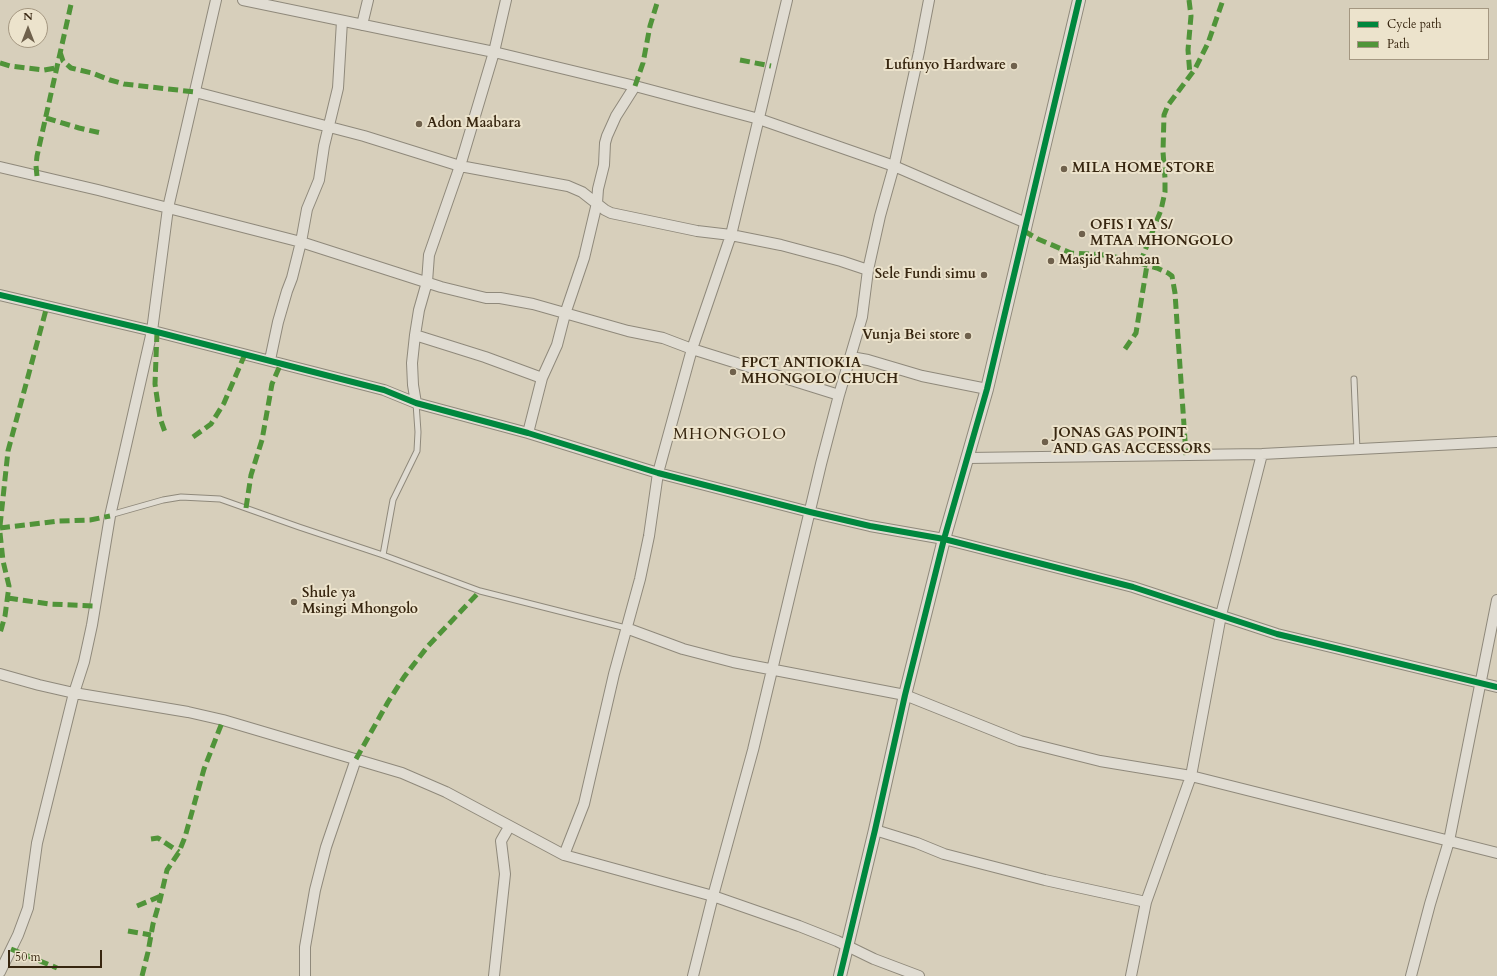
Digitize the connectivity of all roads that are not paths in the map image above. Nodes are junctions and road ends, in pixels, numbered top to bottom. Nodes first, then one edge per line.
1 (216, 0) edge
2 (243, 0) edge
3 (368, 0) edge
4 (506, 0) edge
5 (786, 0) edge
6 (929, 0) edge
7 (1079, 0) edge
8 (342, 21) junction
9 (362, 25) junction
10 (494, 52) junction
11 (636, 86) junction
12 (195, 92) junction
13 (759, 119) junction
14 (328, 128) junction
15 (460, 166) junction
16 (894, 166) junction
17 (0, 167) edge
18 (597, 203) junction
19 (168, 208) junction
20 (1026, 223) junction
21 (731, 235) junction
22 (301, 242) junction
23 (868, 270) junction
24 (426, 282) junction
25 (0, 295) edge
26 (565, 314) junction
27 (152, 331) junction
28 (415, 335) junction
29 (692, 349) junction
30 (851, 357) junction
31 (270, 360) junction
32 (542, 378) junction
33 (1354, 379) dead end
34 (987, 389) junction
35 (839, 395) junction
36 (416, 403) junction
37 (528, 433) junction
38 (1497, 442) edge
39 (1357, 450) junction
40 (1262, 454) junction
41 (968, 458) junction
42 (658, 473) junction
43 (810, 512) junction
44 (110, 516) junction
45 (944, 539) junction
46 (383, 555) junction
47 (1497, 600) edge
48 (1221, 615) junction
49 (626, 628) junction
50 (772, 669) junction
51 (0, 674) edge
52 (1482, 684) junction
53 (1497, 687) edge
54 (74, 693) junction
55 (905, 695) junction
56 (356, 759) junction
57 (1191, 776) junction
58 (509, 827) junction
59 (875, 830) junction
60 (1450, 841) junction
61 (1497, 853) edge
62 (564, 855) junction
63 (713, 896) junction
64 (1146, 902) junction
65 (848, 946) junction
66 (0, 972) edge
67 (305, 976) edge
68 (494, 976) edge
69 (694, 976) edge
70 (840, 976) edge
71 (920, 976) edge
72 (1131, 976) edge
73 (1411, 976) edge

1 - 12 street
2 - 8 street
3 - 9 street
4 - 10 street
5 - 13 street
6 - 16 street
7 - 20 street
8 - 9 street
8 - 14 street
9 - 10 street
10 - 11 street
10 - 15 street
11 - 13 street
11 - 18 street
12 - 14 street
12 - 19 street
13 - 16 street
13 - 21 street
14 - 15 street
14 - 22 street
15 - 18 street
15 - 24 street
16 - 20 street
16 - 23 street
17 - 19 street
18 - 21 street
18 - 26 street
19 - 22 street
19 - 27 street
20 - 34 street
21 - 23 street
21 - 29 street
22 - 24 street
22 - 31 street
23 - 30 street
24 - 26 street
24 - 28 street
25 - 27 street
26 - 29 street
26 - 32 street
27 - 31 street
27 - 44 street
28 - 32 street
28 - 36 street
29 - 35 street
29 - 42 street
30 - 34 street
30 - 35 street
31 - 36 street
32 - 37 street
33 - 39 lane
34 - 41 street
35 - 43 street
36 - 37 street
36 - 46 lane
37 - 42 street
38 - 39 street
39 - 40 street
40 - 41 street
40 - 48 street
41 - 45 street
42 - 43 street
42 - 49 street
43 - 45 street
43 - 50 street
44 - 46 lane
44 - 54 street
45 - 48 street
45 - 55 street
46 - 49 lane
47 - 52 street
48 - 52 street
48 - 57 street
49 - 50 street
49 - 62 street
50 - 55 street
50 - 63 street
51 - 54 street
52 - 53 street
52 - 60 street
54 - 56 street
54 - 66 street
55 - 57 street
55 - 59 street
56 - 58 street
56 - 67 street
57 - 60 street
57 - 64 street
58 - 62 street
58 - 68 street
59 - 64 street
59 - 65 street
60 - 61 street
60 - 73 street
62 - 63 street
63 - 65 street
63 - 69 street
64 - 72 street
65 - 70 street
65 - 71 street

